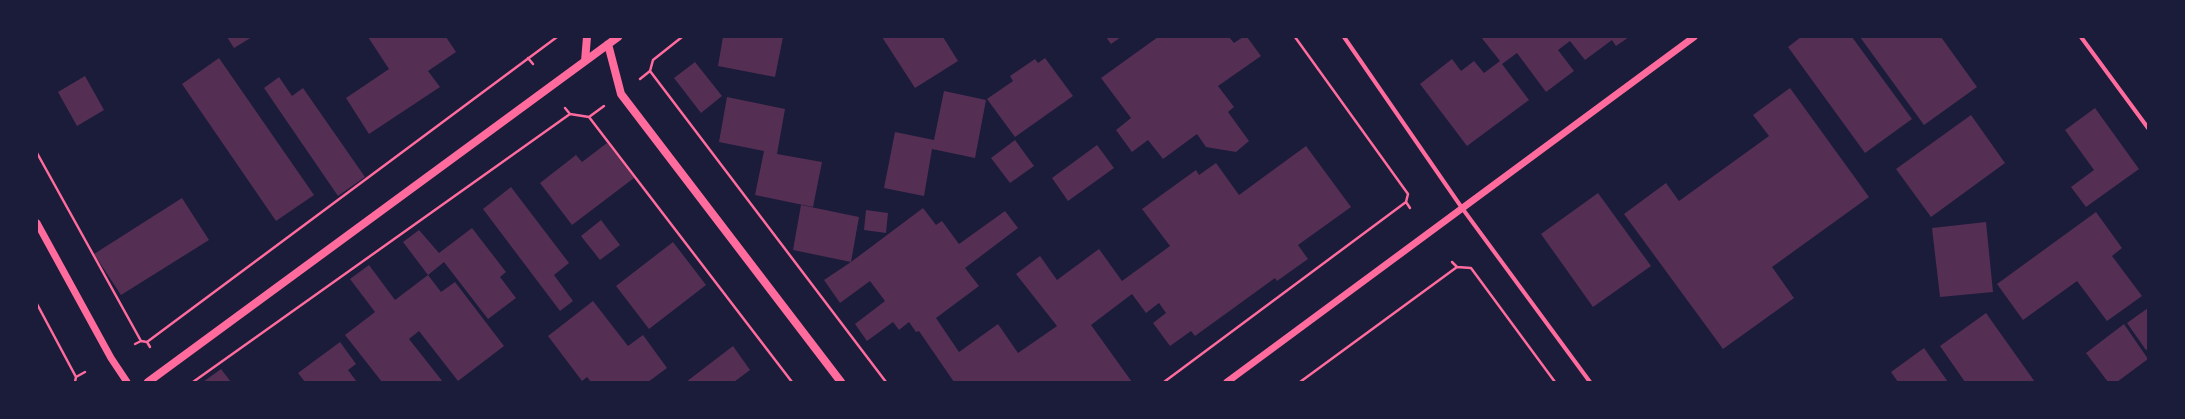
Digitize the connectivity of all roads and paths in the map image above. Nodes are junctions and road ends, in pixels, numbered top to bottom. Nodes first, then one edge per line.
1 (556, 37) edge
2 (587, 37) edge
3 (618, 37) edge
4 (682, 37) edge
5 (1295, 37) edge
6 (1344, 37) edge
7 (1694, 37) edge
8 (2081, 37) edge
9 (608, 44) junction
10 (528, 58) junction
11 (585, 61) junction
12 (533, 64) dead end
13 (565, 108) dead end
14 (570, 114) junction
15 (2148, 128) edge
16 (37, 153) edge
17 (1406, 202) junction
18 (1410, 208) dead end
19 (1462, 208) junction
20 (37, 223) edge
21 (1452, 262) dead end
22 (1457, 267) junction
23 (37, 304) edge
24 (141, 341) junction
25 (147, 342) junction
26 (135, 344) dead end
27 (150, 347) dead end
28 (85, 372) dead end
29 (76, 377) junction
30 (75, 382) edge
31 (128, 382) edge
32 (148, 382) edge
33 (193, 382) edge
34 (792, 382) edge
35 (840, 382) edge
36 (886, 382) edge
37 (1164, 382) edge
38 (1227, 382) edge
39 (1300, 382) edge
40 (1555, 382) edge
41 (1590, 382) edge

1 - 10 path
2 - 11 main road
3 - 9 main road
4 - 36 path
5 - 17 path
6 - 19 street
7 - 19 street
8 - 15 street
9 - 11 main road
9 - 35 main road
10 - 12 path
10 - 25 path
11 - 32 main road
13 - 14 path
14 - 33 path
14 - 34 path
16 - 24 path
17 - 18 path
17 - 37 path
19 - 38 street
19 - 41 street
20 - 31 street
21 - 22 path
22 - 39 path
22 - 40 path
23 - 29 path
24 - 25 path
24 - 26 path
25 - 27 path
28 - 29 path
29 - 30 path

